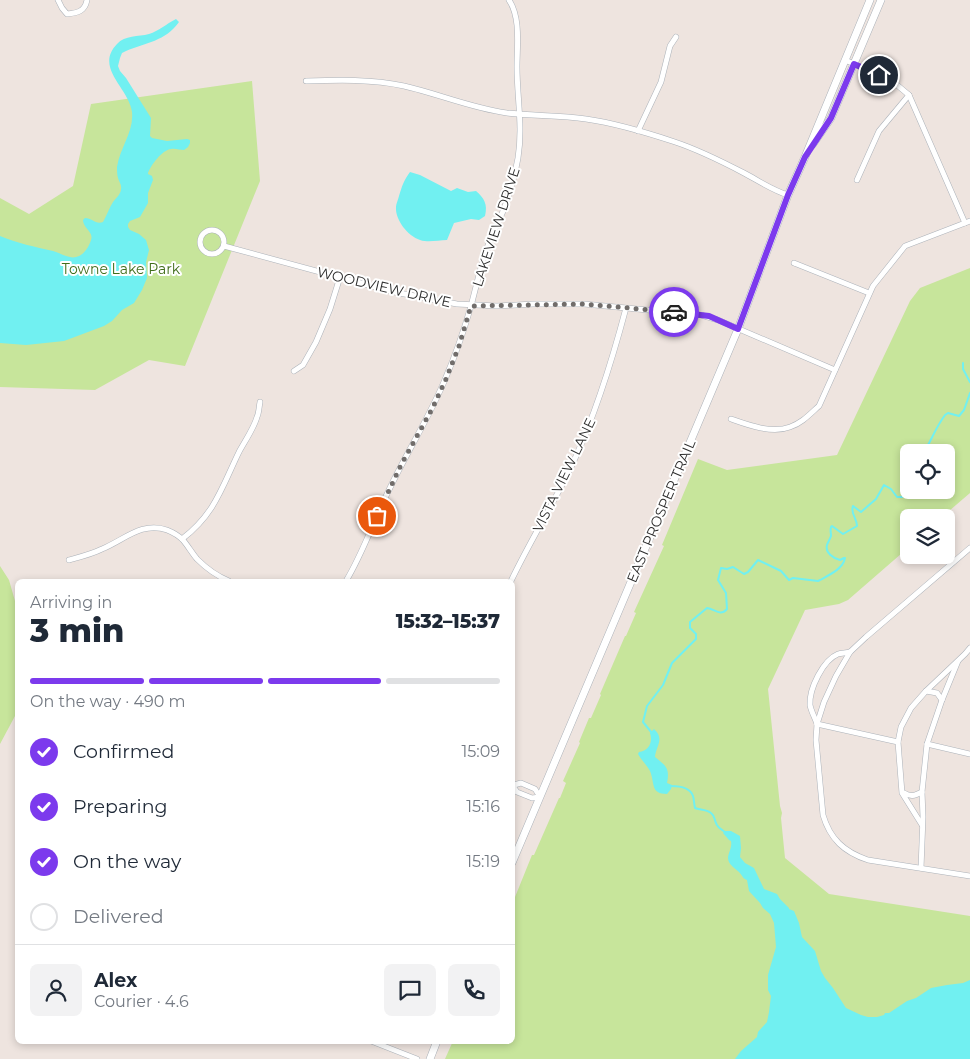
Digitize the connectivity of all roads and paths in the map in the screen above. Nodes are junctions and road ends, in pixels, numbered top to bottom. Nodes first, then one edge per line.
1 (58, 0) edge
2 (87, 0) edge
3 (509, 0) edge
4 (870, 0) edge
5 (881, 0) edge
6 (676, 37) dead end
7 (844, 60) junction
8 (854, 64) junction
9 (306, 81) dead end
10 (909, 95) junction
11 (520, 114) junction
12 (638, 131) junction
13 (805, 157) junction
14 (857, 180) dead end
15 (788, 195) junction
16 (968, 222) edge
17 (224, 246) junction
18 (794, 263) dead end
19 (340, 277) junction
20 (869, 294) junction
21 (471, 306) junction
22 (626, 308) junction
23 (738, 329) junction
24 (835, 370) junction
25 (294, 371) dead end
26 (260, 402) dead end
27 (731, 419) dead end
28 (182, 539) junction
29 (970, 549) edge
30 (69, 560) dead end
31 (225, 579) edge
32 (347, 579) edge
33 (513, 579) edge
34 (970, 648) edge
35 (850, 652) junction
36 (958, 661) junction
37 (926, 691) junction
38 (942, 700) junction
39 (817, 724) junction
40 (898, 742) junction
41 (927, 744) junction
42 (970, 754) edge
43 (515, 784) edge
44 (515, 788) edge
45 (922, 792) junction
46 (902, 793) junction
47 (540, 797) junction
48 (922, 826) junction
49 (515, 856) edge
50 (921, 868) junction
51 (970, 876) edge
52 (379, 1044) edge
53 (436, 1044) edge
54 (417, 1059) edge
55 (430, 1059) edge

1 - 2 street
3 - 11 street, LAKEVIEW DRIVE
4 - 7 main road, EAST PROSPER TRAIL
5 - 8 main road, EAST PROSPER TRAIL
6 - 12 street
7 - 8 street
7 - 13 main road, EAST PROSPER TRAIL
8 - 10 street
8 - 13 main road, EAST PROSPER TRAIL
9 - 11 street
10 - 14 street
10 - 16 street
11 - 12 street
11 - 21 street, LAKEVIEW DRIVE
12 - 15 street
13 - 15 main road, EAST PROSPER TRAIL
15 - 23 main road, EAST PROSPER TRAIL
16 - 20 street
17 - 17 street
17 - 19 street, WOODVIEW DRIVE
18 - 20 street
19 - 21 street, WOODVIEW DRIVE
19 - 25 street
20 - 24 street
21 - 22 street, WOODVIEW DRIVE
21 - 32 street, LAKEVIEW DRIVE
22 - 23 street, WOODVIEW DRIVE
22 - 33 street, VISTA VIEW LANE
23 - 24 street, WOODVIEW DRIVE
23 - 47 main road, EAST PROSPER TRAIL
24 - 27 street
26 - 28 street
28 - 30 street
28 - 31 street
29 - 35 street
34 - 36 street
35 - 39 street
35 - 39 street
36 - 37 street
36 - 38 street
37 - 38 street
37 - 40 street
38 - 41 street
39 - 40 street
39 - 50 street
40 - 46 street
41 - 42 street
41 - 45 street
43 - 47 street
44 - 47 street
45 - 46 street
45 - 48 street
46 - 48 street
47 - 49 main road, EAST PROSPER TRAIL
48 - 50 street
50 - 51 street
52 - 54 street
53 - 55 main road

